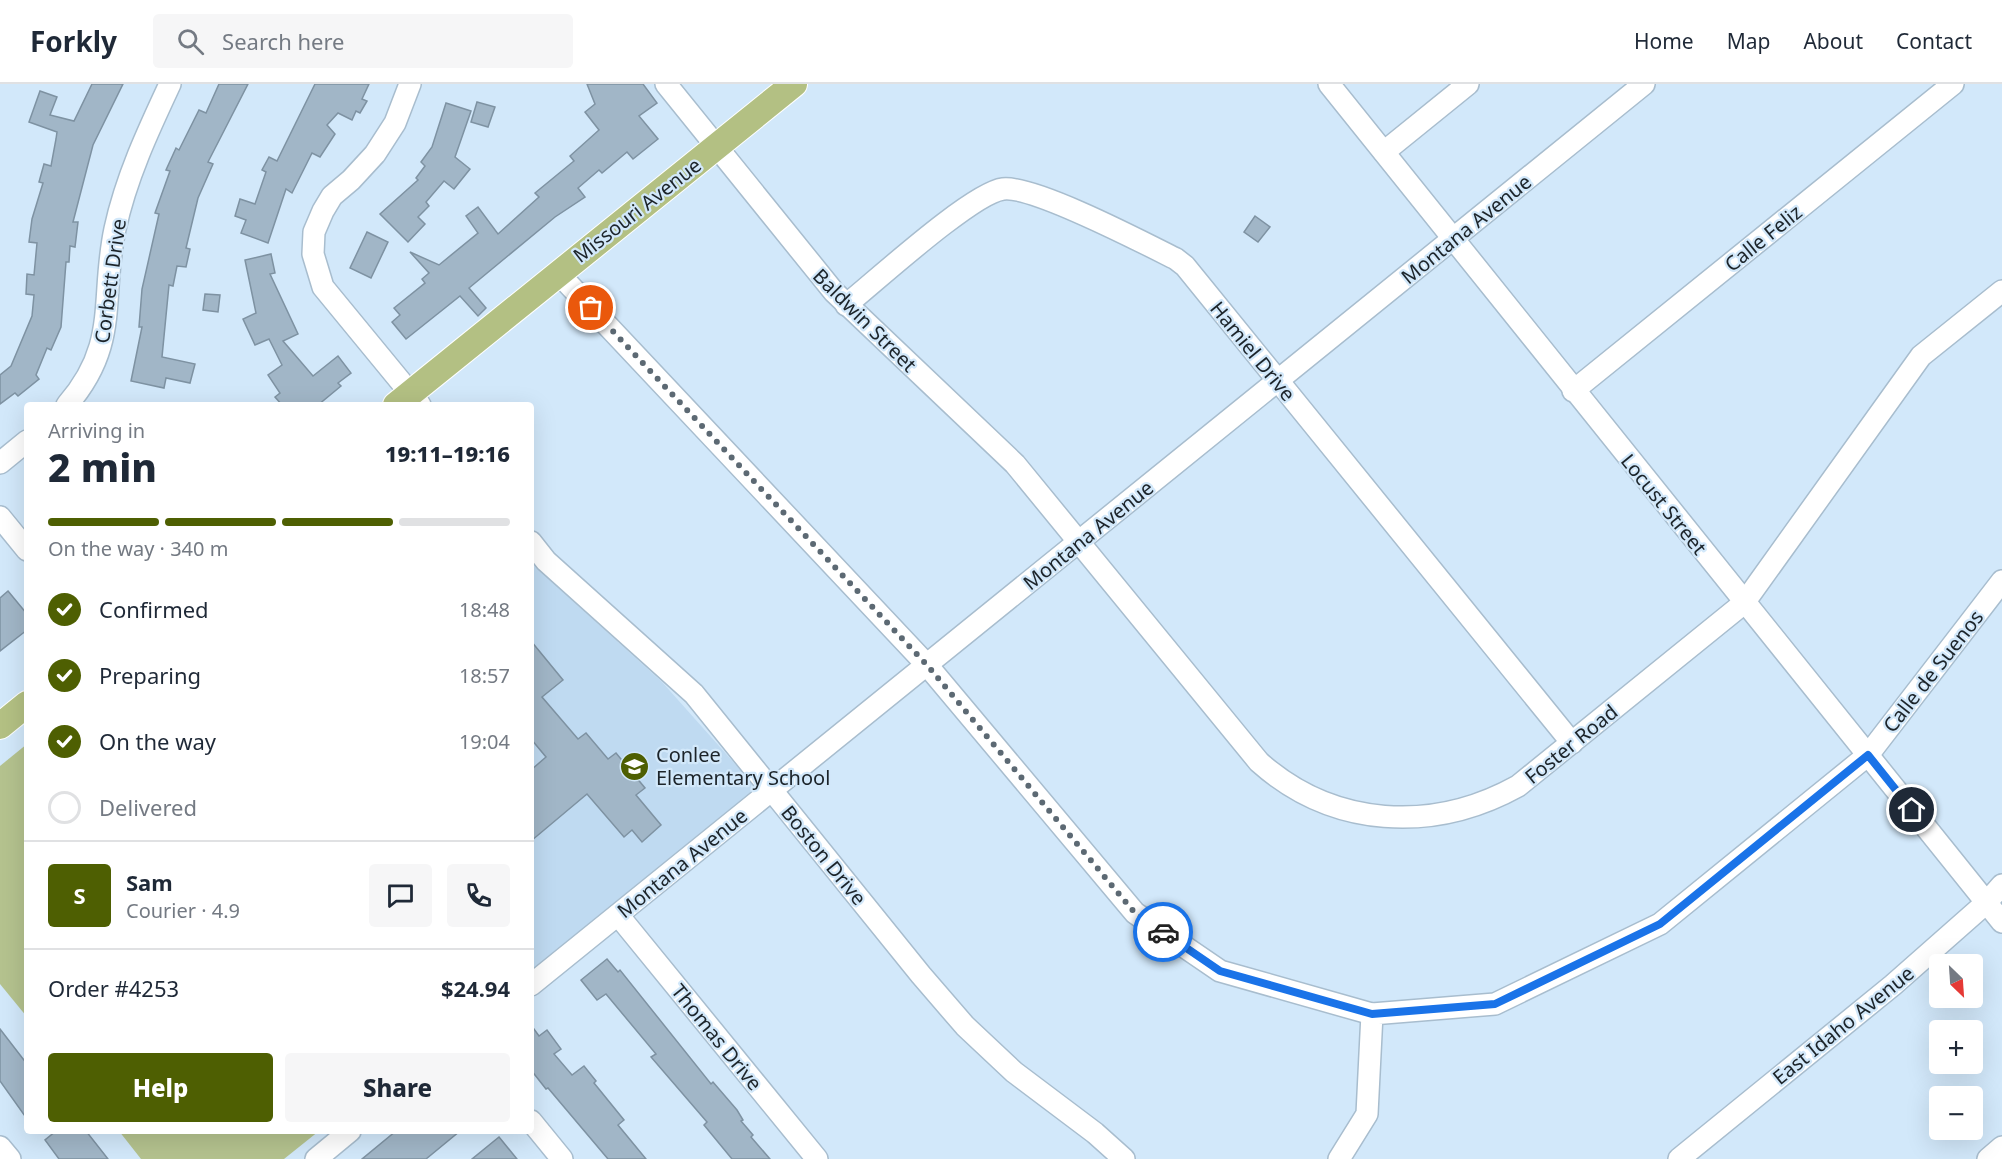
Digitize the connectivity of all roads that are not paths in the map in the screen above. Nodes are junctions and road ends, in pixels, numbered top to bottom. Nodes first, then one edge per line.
1 (170, 84) edge
2 (410, 84) edge
3 (666, 84) edge
4 (794, 84) edge
5 (1329, 84) edge
6 (1468, 84) edge
7 (1644, 84) edge
8 (1953, 84) edge
9 (716, 148) junction
10 (1383, 152) junction
11 (1452, 241) junction
12 (558, 273) junction
13 (2002, 291) edge
14 (846, 305) junction
15 (1278, 381) junction
16 (1573, 392) junction
17 (409, 401) edge
18 (70, 402) edge
19 (24, 443) edge
20 (0, 463) edge
21 (0, 517) edge
22 (1079, 542) junction
23 (24, 546) edge
24 (534, 546) edge
25 (2002, 581) edge
26 (1744, 603) junction
27 (927, 665) junction
28 (24, 706) edge
29 (0, 726) edge
30 (1572, 743) junction
31 (1868, 755) junction
32 (772, 790) junction
33 (2002, 885) edge
34 (1986, 903) junction
35 (618, 915) junction
36 (2002, 922) edge
37 (534, 983) edge
38 (1372, 1014) junction
39 (534, 1125) edge
40 (346, 1134) edge
41 (2002, 1147) edge
42 (316, 1159) edge
43 (562, 1159) edge
44 (817, 1159) edge
45 (1124, 1159) edge
46 (1339, 1159) edge
47 (1679, 1159) edge
48 (1988, 1159) edge

1 - 18 street, Corbett Drive
2 - 17 street
3 - 9 street, Baldwin Street
4 - 9 main road, Missouri Avenue
5 - 10 street, Locust Street
6 - 10 street
7 - 11 street, Montana Avenue
8 - 16 street, Calle Feliz
9 - 12 main road, Missouri Avenue
9 - 14 street, Baldwin Street
10 - 11 street, Locust Street
11 - 15 street, Montana Avenue
11 - 16 street, Locust Street
12 - 17 main road, Missouri Avenue
12 - 27 street
13 - 26 street, Foster Road
14 - 15 street, Hamiel Drive
14 - 22 street, Baldwin Street
15 - 22 street, Montana Avenue
15 - 30 street, Hamiel Drive
16 - 26 street, Locust Street
19 - 20 street
21 - 23 street
22 - 27 street, Montana Avenue
22 - 30 street, Foster Road
24 - 32 street, Boston Drive
25 - 31 street, Calle de Suenos
26 - 30 street, Foster Road
26 - 31 street, Locust Street
27 - 32 street, Montana Avenue
27 - 38 street
28 - 29 main road
31 - 34 street, Locust Street
31 - 38 street, Calle de Suenos
32 - 35 street, Montana Avenue
32 - 45 street, Boston Drive
33 - 34 street, East Idaho Avenue
34 - 36 street, Locust Street
34 - 47 street, East Idaho Avenue
35 - 37 street, Montana Avenue
35 - 44 street, Thomas Drive
38 - 46 street
39 - 43 street
40 - 42 street
41 - 48 street

